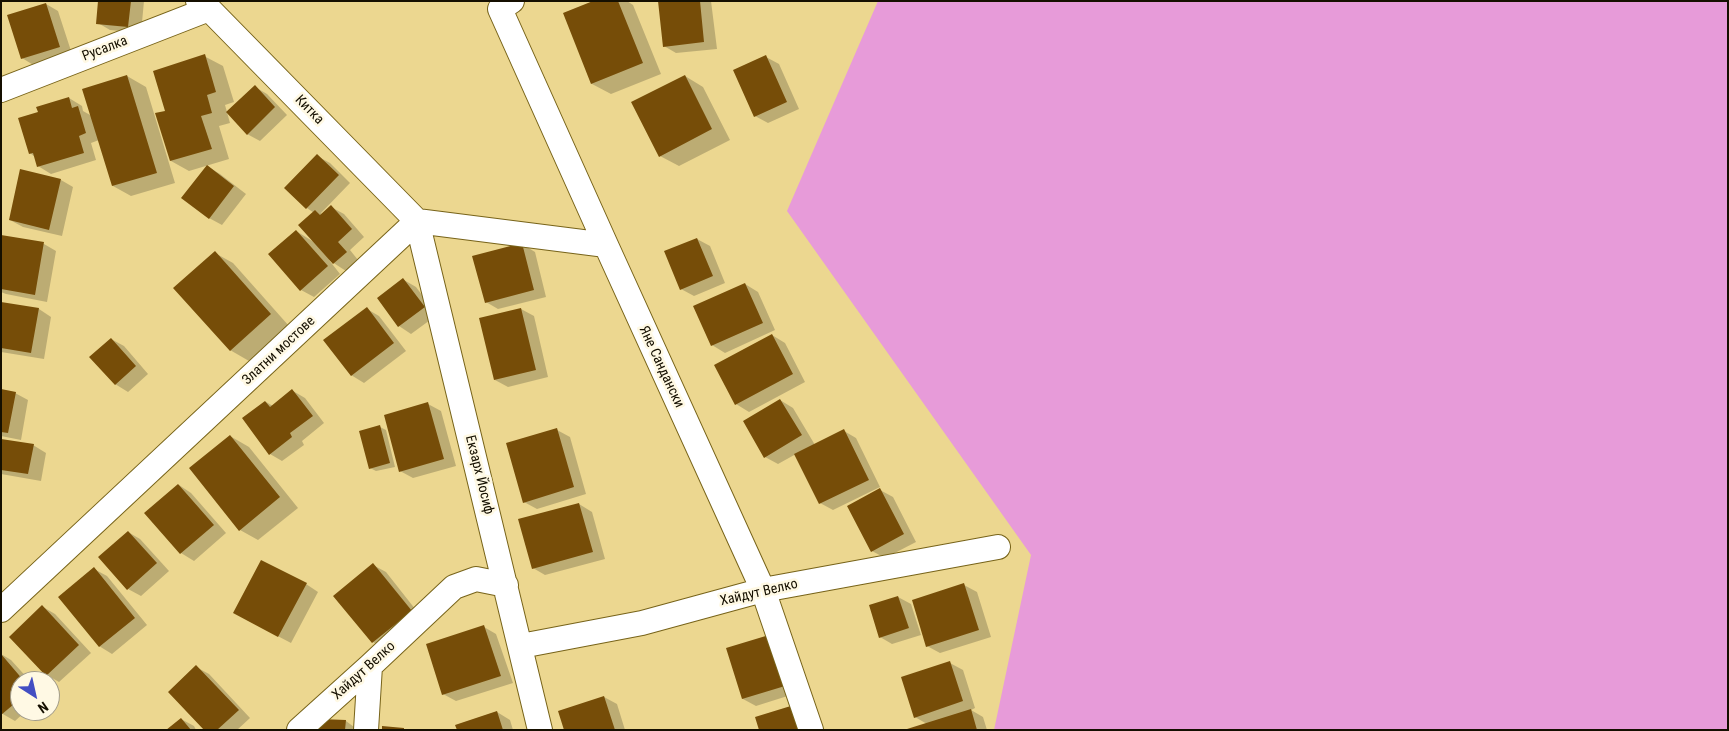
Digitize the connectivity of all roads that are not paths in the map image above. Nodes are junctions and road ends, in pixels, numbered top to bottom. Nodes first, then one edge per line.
1 (203, 5) edge
2 (506, 5) edge
3 (1, 90) edge
4 (417, 221) junction
5 (606, 245) junction
6 (998, 547) dead end
7 (506, 585) junction
8 (763, 590) junction
9 (1, 610) edge
10 (521, 646) junction
11 (370, 666) junction
12 (299, 730) edge
13 (366, 730) edge
14 (540, 730) edge
15 (811, 730) edge

1 - 3 street, Русалка
1 - 4 street, Китка
2 - 5 street, Яне Сандански
4 - 5 street
4 - 7 street, Екзарх Йосиф
4 - 9 street, Златни мостове
5 - 8 street, Яне Сандански
6 - 8 street, Хайдут Велко
7 - 10 street, Екзарх Йосиф
7 - 11 street, Хайдут Велко
8 - 10 street, Хайдут Велко
8 - 15 street, Яне Сандански
10 - 14 street, Екзарх Йосиф
11 - 12 street, Хайдут Велко
11 - 13 street

